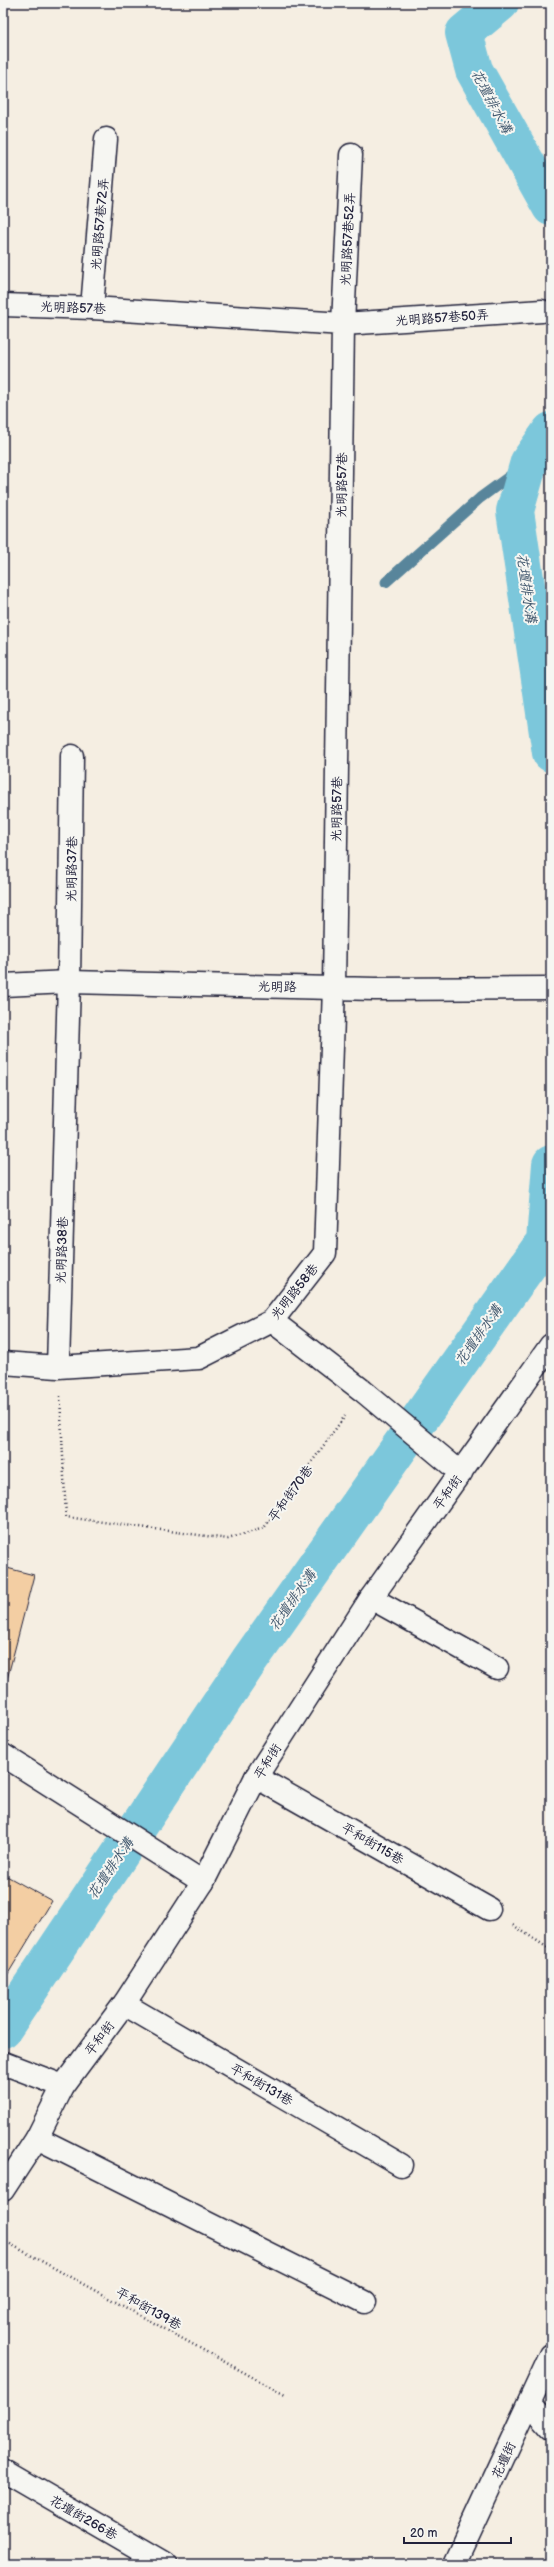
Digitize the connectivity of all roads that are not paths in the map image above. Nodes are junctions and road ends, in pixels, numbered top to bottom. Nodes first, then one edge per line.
1 (106, 140) dead end
2 (351, 155) dead end
3 (3, 305) edge
4 (92, 308) junction
5 (542, 311) dead end
6 (343, 324) junction
7 (72, 756) dead end
8 (69, 982) junction
9 (3, 986) edge
10 (334, 987) junction
11 (551, 988) edge
12 (272, 1321) junction
13 (551, 1345) edge
14 (3, 1363) edge
15 (58, 1367) junction
16 (461, 1473) junction
17 (371, 1598) junction
18 (497, 1668) dead end
19 (3, 1755) edge
20 (256, 1777) junction
21 (202, 1882) junction
22 (489, 1909) road end
23 (124, 2004) junction
24 (3, 2063) edge
25 (63, 2086) junction
26 (37, 2138) junction
27 (401, 2165) dead end
28 (3, 2190) edge
29 (365, 2302) dead end
30 (551, 2355) edge
31 (530, 2403) junction
32 (551, 2428) edge
33 (3, 2470) edge
34 (165, 2564) edge
35 (454, 2564) edge

1 - 4 street, 光明路57巷72弄
2 - 6 street, 光明路57巷52弄
3 - 4 street, 光明路57巷
4 - 6 street, 光明路57巷
5 - 6 street, 光明路57巷50弄
6 - 10 street, 光明路57巷
7 - 8 street, 光明路37巷
8 - 9 street, 光明路
8 - 10 street, 光明路
8 - 15 street, 光明路38巷
10 - 11 street, 光明路
10 - 12 street, 光明路58巷
12 - 15 street, 光明路58巷
12 - 16 street
13 - 16 street, 平和街
14 - 15 street, 光明路58巷
16 - 17 street, 平和街
17 - 18 street
17 - 20 street, 平和街
19 - 21 street
20 - 21 street, 平和街
20 - 22 street, 平和街115巷
21 - 23 street, 平和街
23 - 25 street, 平和街
23 - 27 street, 平和街131巷
24 - 25 street
25 - 26 street, 平和街
26 - 28 street, 平和街
26 - 29 street
30 - 31 street, 花壇街
31 - 32 street
31 - 35 street, 花壇街
33 - 34 street, 花壇街266巷

